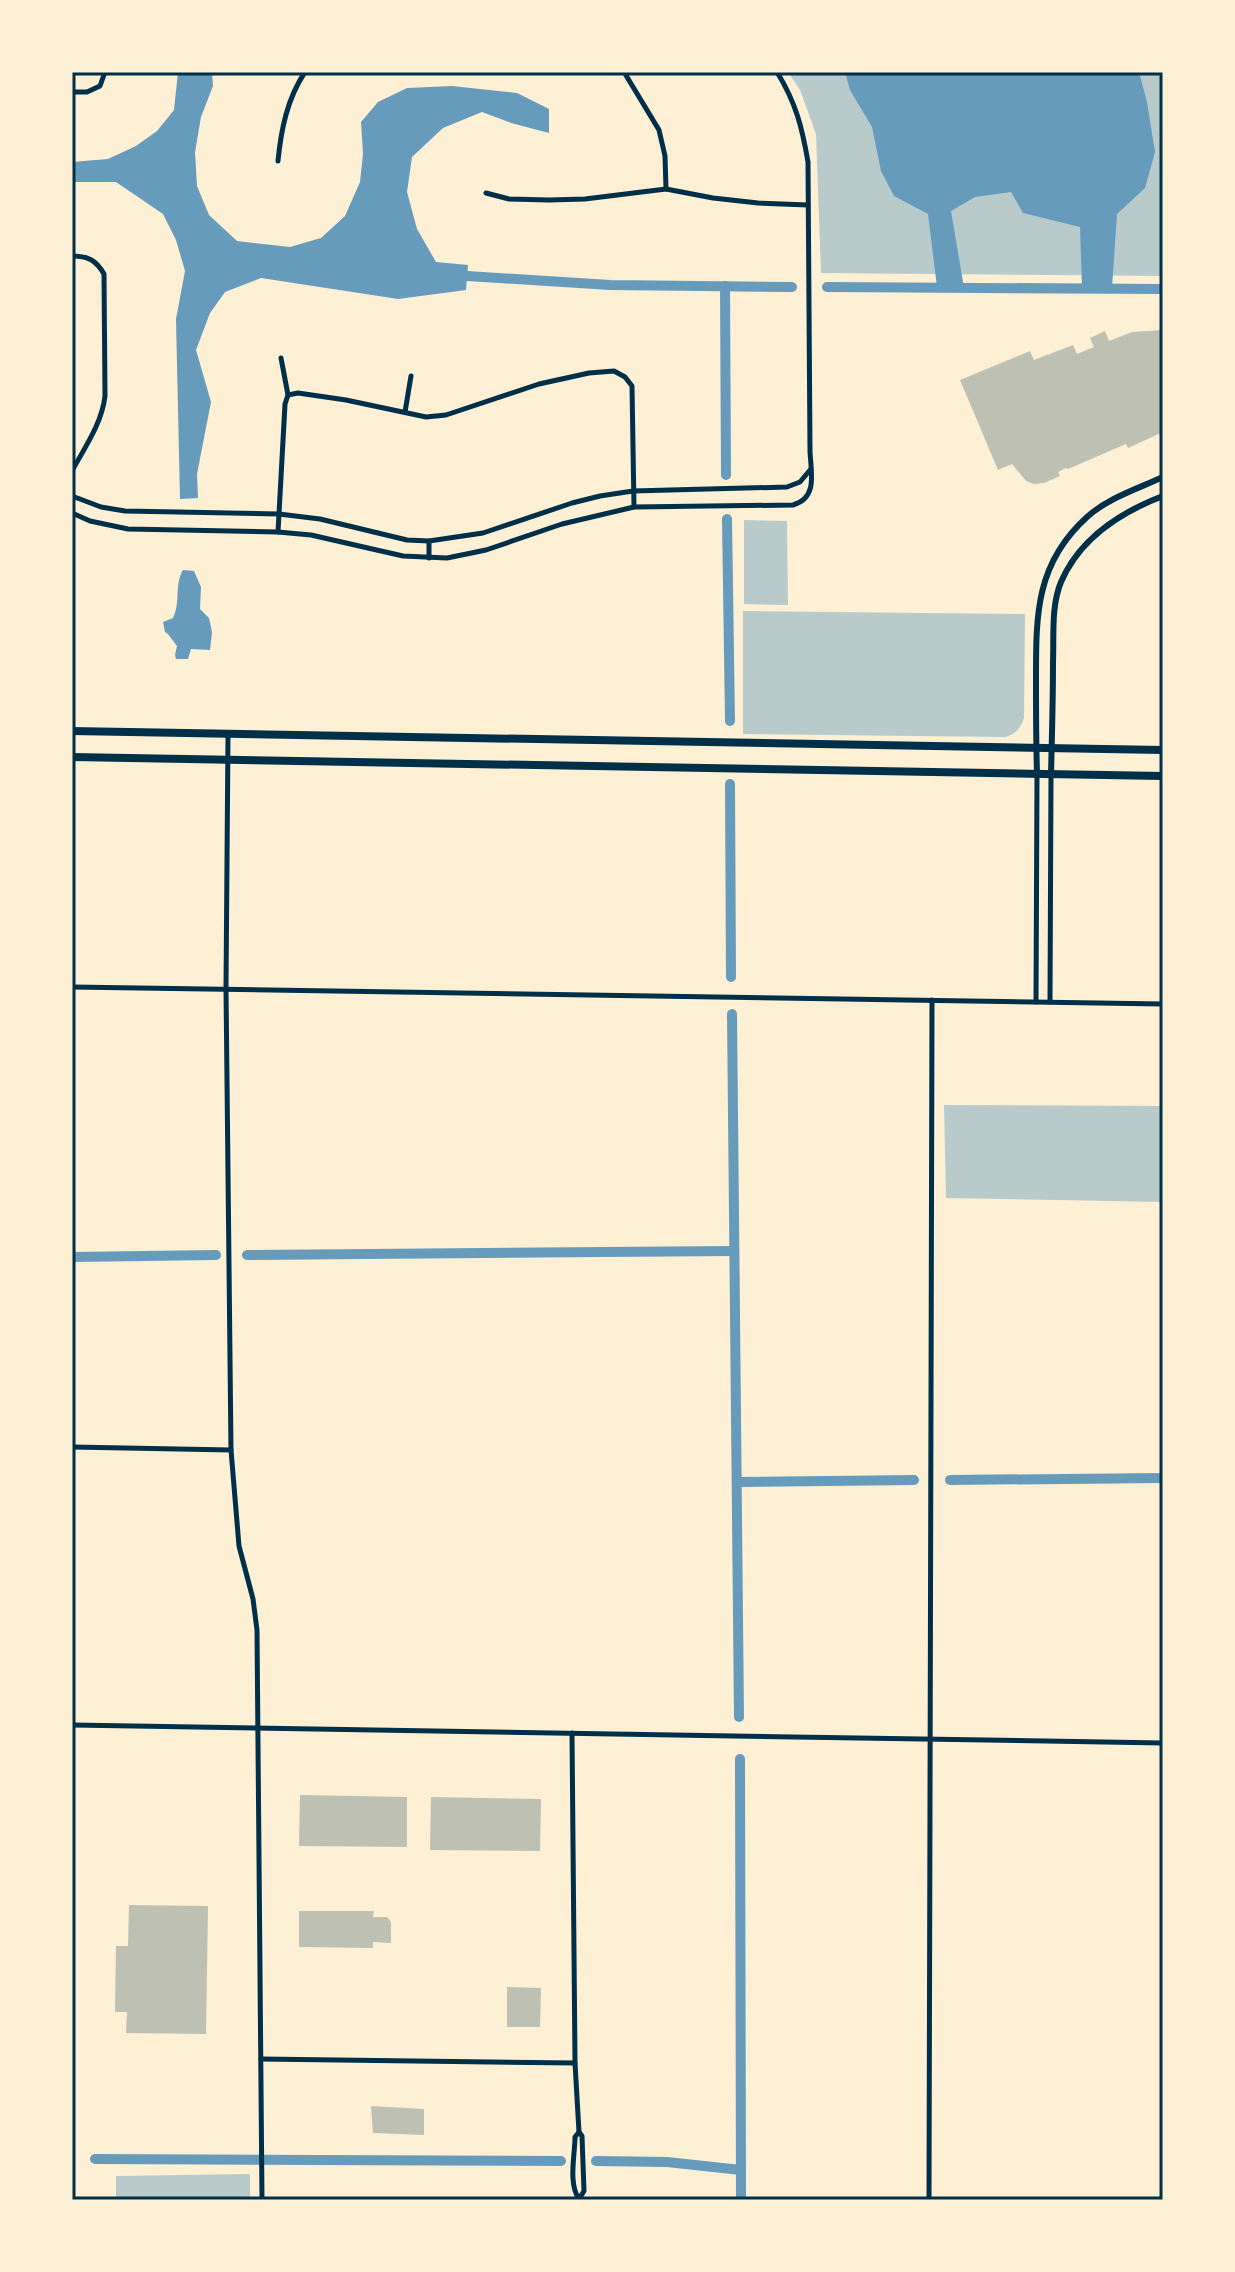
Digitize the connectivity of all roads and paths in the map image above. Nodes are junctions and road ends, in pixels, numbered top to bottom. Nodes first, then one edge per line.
1 (105, 72) edge
2 (305, 72) edge
3 (624, 72) edge
4 (777, 72) edge
5 (72, 92) edge
6 (278, 161) dead end
7 (666, 189) junction
8 (486, 193) dead end
9 (808, 205) junction
10 (72, 256) edge
11 (281, 358) dead end
12 (411, 376) dead end
13 (288, 395) junction
14 (405, 412) junction
15 (811, 469) junction
16 (72, 471) edge
17 (1163, 477) edge
18 (633, 491) junction
19 (72, 496) edge
20 (1163, 496) edge
21 (634, 507) junction
22 (72, 513) edge
23 (279, 514) junction
24 (278, 532) junction
25 (429, 541) junction
26 (429, 558) junction
27 (72, 731) edge
28 (228, 735) junction
29 (1036, 748) junction
30 (1052, 748) junction
31 (1163, 750) edge
32 (72, 757) edge
33 (228, 760) junction
34 (1037, 773) junction
35 (1051, 774) junction
36 (1163, 776) edge
37 (72, 987) edge
38 (226, 988) junction
39 (932, 1000) junction
40 (1036, 1002) junction
41 (1050, 1002) junction
42 (1163, 1004) edge
43 (72, 1447) edge
44 (231, 1450) junction
45 (72, 1725) edge
46 (258, 1728) junction
47 (572, 1733) junction
48 (931, 1739) junction
49 (1163, 1743) edge
50 (261, 2059) junction
51 (575, 2063) junction
52 (579, 2132) junction
53 (262, 2200) edge
54 (929, 2200) edge

1 - 5 street
2 - 6 street
3 - 7 street
4 - 9 street
7 - 8 street
7 - 9 street
9 - 15 street
10 - 16 street
11 - 13 street
12 - 14 street
13 - 14 street
13 - 23 street
14 - 18 street
15 - 18 street
15 - 21 street
17 - 29 street
18 - 21 street
18 - 25 street
19 - 23 street
20 - 30 street
21 - 26 street
22 - 24 street
23 - 24 street
23 - 25 street
24 - 26 street
25 - 26 street
27 - 28 main road
28 - 29 main road
28 - 33 street
29 - 30 main road
29 - 34 street
30 - 31 main road
30 - 35 street
32 - 33 main road
33 - 34 main road
33 - 38 street
34 - 35 main road
34 - 40 street
35 - 36 main road
35 - 41 street
37 - 38 street
38 - 39 street
38 - 44 street
39 - 40 street
39 - 48 street
40 - 41 street
41 - 42 street
43 - 44 street
44 - 46 street
45 - 46 street
46 - 47 street
46 - 50 street
47 - 48 street
47 - 51 street
48 - 49 street
48 - 54 street
50 - 51 street
50 - 53 street
51 - 52 street
52 - 52 street

